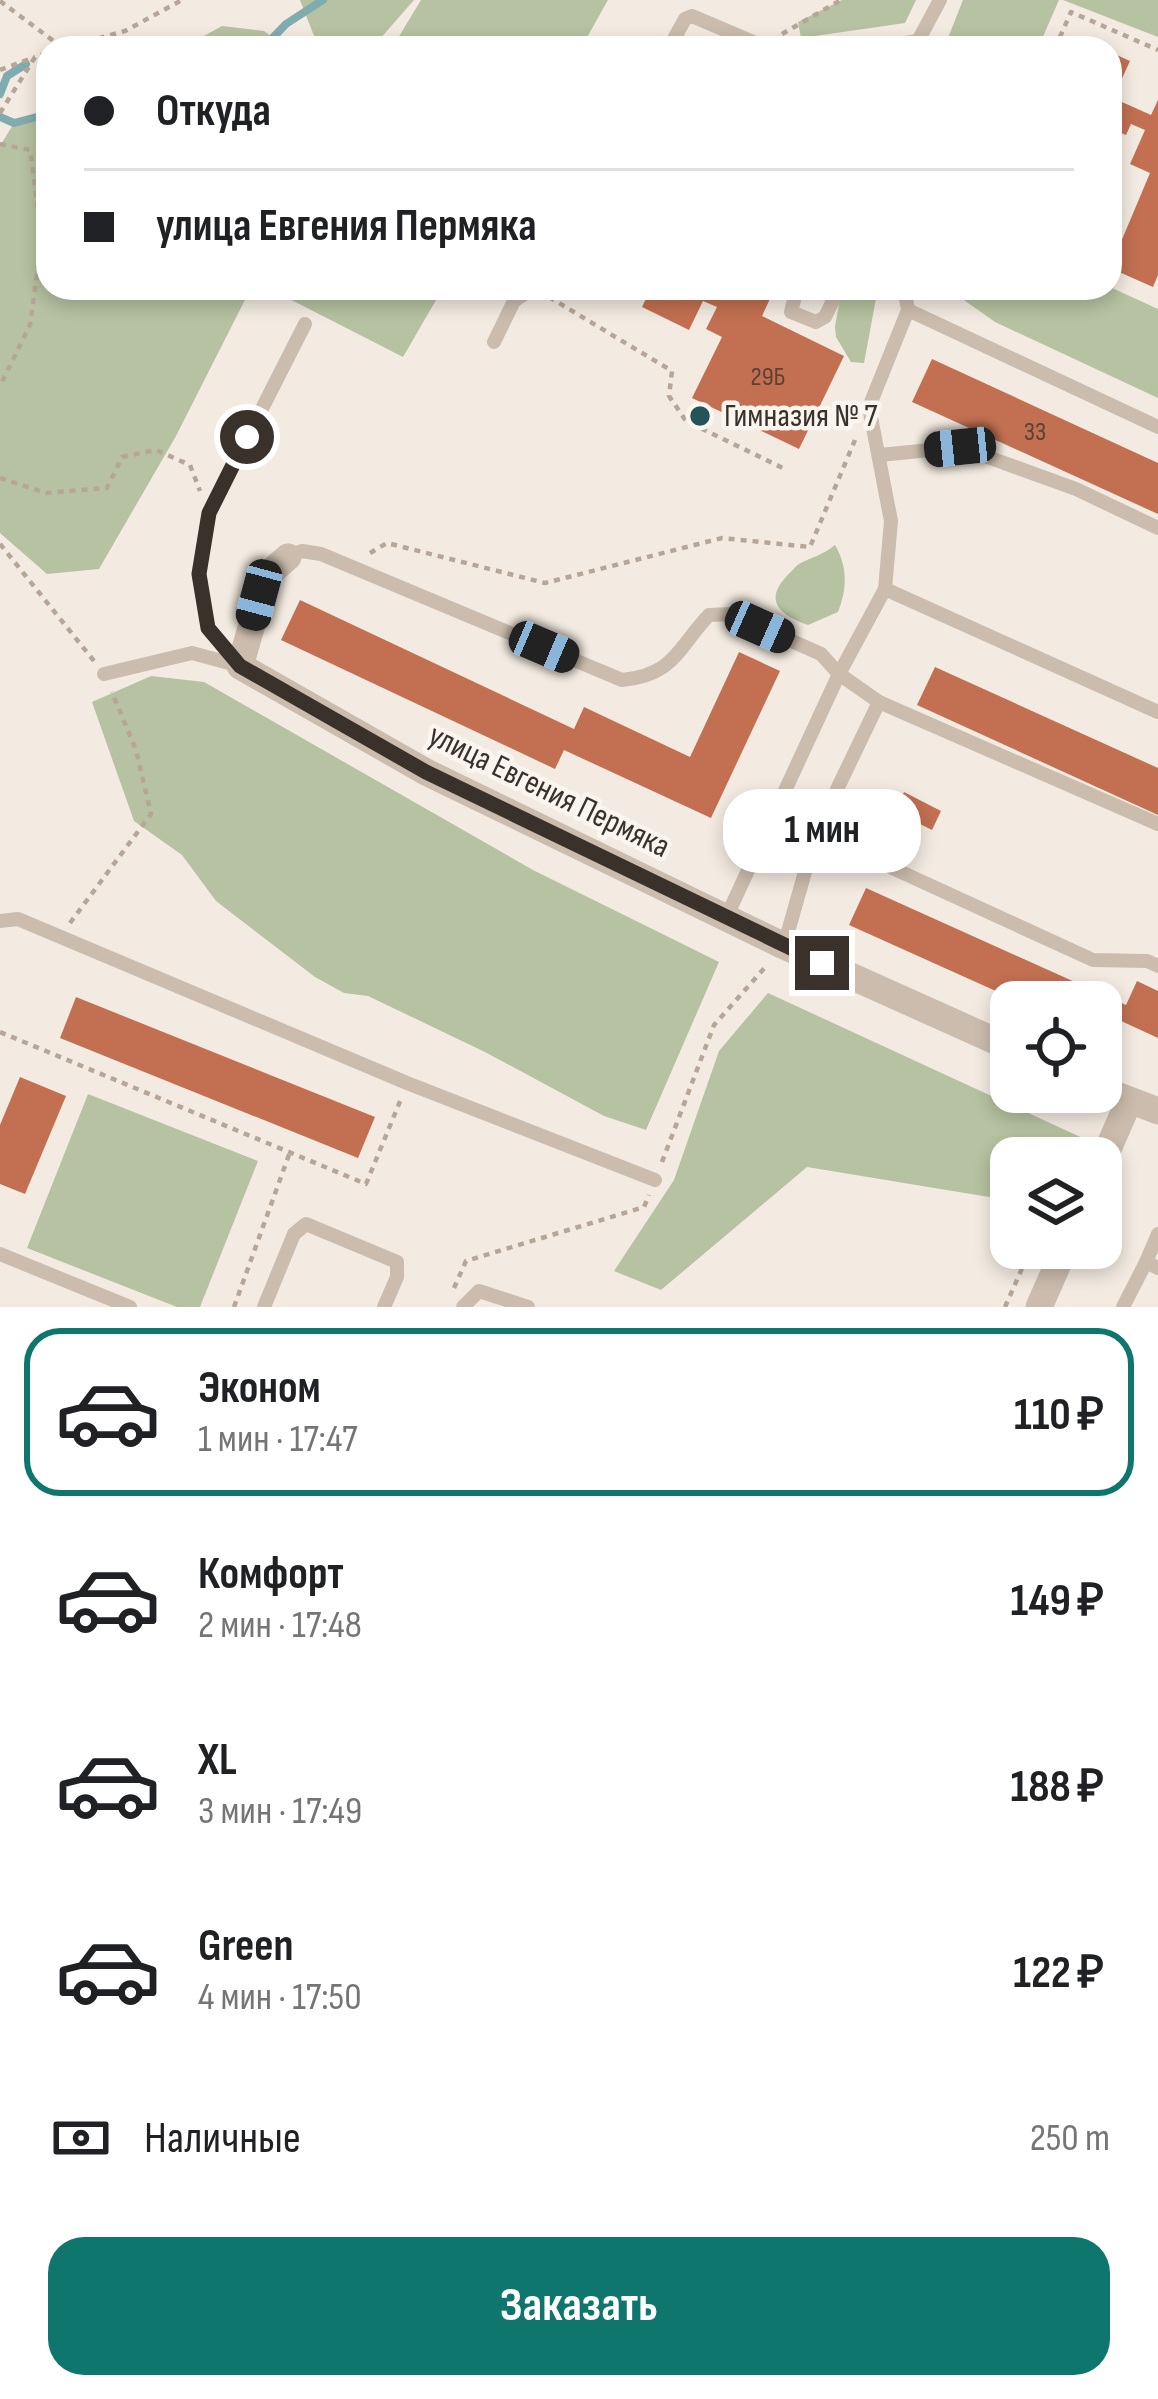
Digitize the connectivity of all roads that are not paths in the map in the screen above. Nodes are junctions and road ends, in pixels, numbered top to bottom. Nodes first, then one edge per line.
1 (940, 0) edge
2 (676, 36) edge
3 (738, 36) edge
4 (922, 36) edge
5 (515, 300) edge
6 (794, 300) edge
7 (833, 300) edge
8 (906, 300) edge
9 (908, 310) junction
10 (305, 324) dead end
11 (494, 342) dead end
12 (1158, 427) edge
13 (880, 455) junction
14 (1158, 527) edge
15 (288, 557) joint
16 (885, 589) junction
17 (240, 666) junction
18 (104, 674) road end
19 (839, 674) junction
20 (879, 703) junction
21 (1158, 712) edge
22 (1158, 824) edge
23 (816, 833) junction
24 (726, 918) junction
25 (0, 921) edge
26 (784, 946) junction
27 (1158, 966) edge
28 (990, 1039) edge
29 (1122, 1098) edge
30 (1129, 1101) junction
31 (1158, 1111) edge
32 (1113, 1137) edge
33 (655, 1180) dead end
34 (1158, 1234) edge
35 (0, 1254) edge
36 (1152, 1265) edge
37 (1056, 1269) edge
38 (130, 1307) edge
39 (264, 1307) edge
40 (384, 1307) edge
41 (464, 1307) edge
42 (528, 1307) edge
43 (1040, 1307) edge
44 (1123, 1307) edge

1 - 4 lane
2 - 3 lane
5 - 11 lane
6 - 7 lane
8 - 9 lane
9 - 12 lane
9 - 13 lane
10 - 17 lane
13 - 14 lane
13 - 16 lane
15 - 17 street
15 - 19 lane
16 - 19 lane
16 - 21 lane
17 - 18 lane
17 - 24 street, улица Евгения Пермяка
19 - 20 lane
19 - 24 lane
20 - 22 lane
20 - 23 lane
23 - 26 lane
23 - 27 lane
24 - 26 street, улица Евгения Пермяка
25 - 33 lane
26 - 28 street, улица Евгения Пермяка
29 - 30 street
30 - 31 street
30 - 32 street
34 - 36 lane
35 - 38 lane
36 - 44 lane
37 - 43 street
39 - 40 lane
41 - 42 lane

